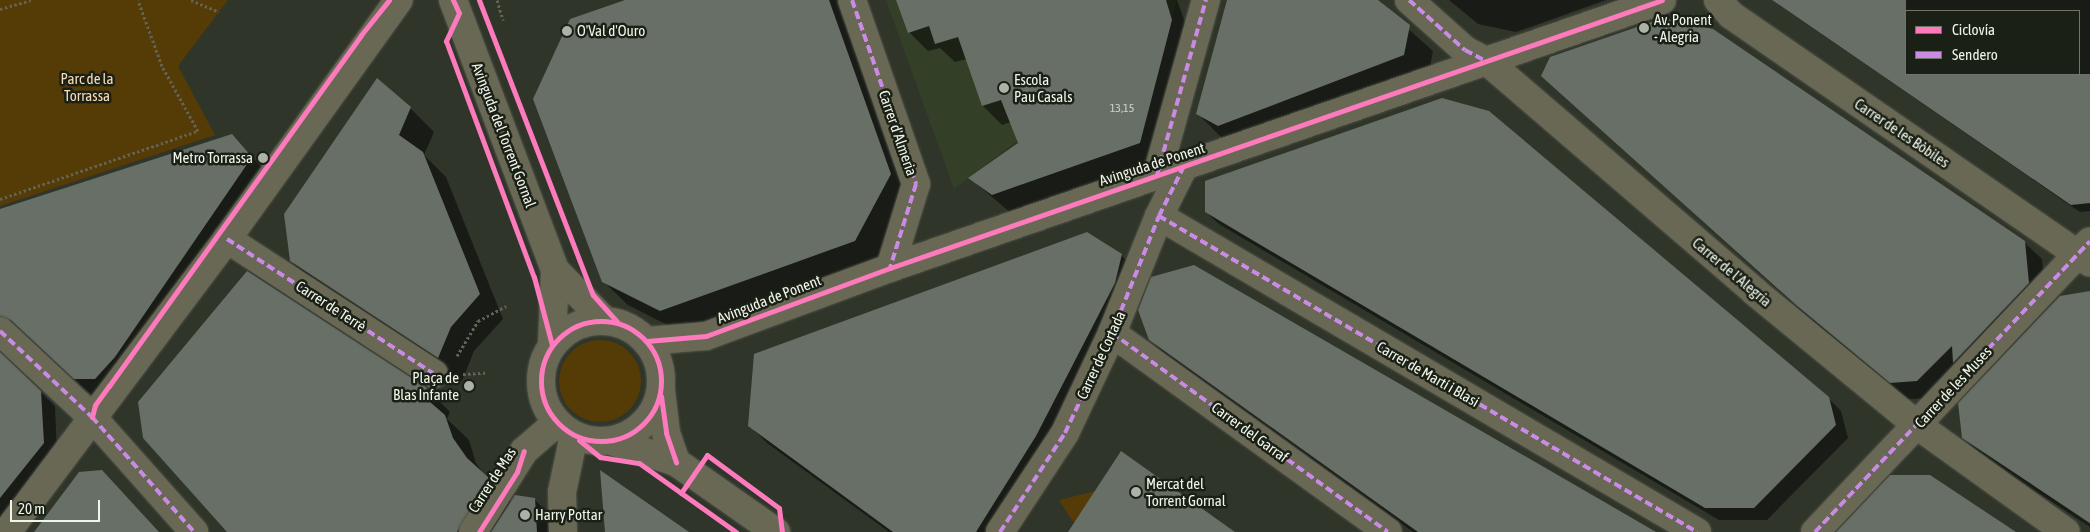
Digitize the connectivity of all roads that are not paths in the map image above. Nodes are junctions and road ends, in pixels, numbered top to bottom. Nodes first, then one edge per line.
1 (400, 0) edge
2 (452, 0) edge
3 (852, 0) edge
4 (1206, 0) edge
5 (1409, 0) edge
6 (1662, 0) edge
7 (1718, 0) edge
8 (1488, 62) junction
9 (1183, 168) junction
10 (1157, 175) junction
11 (1159, 216) junction
12 (227, 239) junction
13 (2086, 252) edge
14 (890, 268) junction
15 (555, 270) junction
16 (604, 320) junction
17 (0, 331) edge
18 (1112, 333) junction
19 (706, 336) junction
20 (647, 341) junction
21 (552, 344) junction
22 (441, 374) road end
23 (661, 382) junction
24 (92, 417) junction
25 (1917, 425) junction
26 (565, 429) junction
27 (611, 441) junction
28 (676, 462) junction
29 (7, 532) edge
30 (194, 532) edge
31 (473, 532) edge
32 (563, 532) edge
33 (776, 532) edge
34 (1000, 532) edge
35 (1388, 532) edge
36 (1697, 532) edge
37 (1815, 532) edge
38 (2066, 532) edge

1 - 12 street
2 - 15 street, Avinguda del Torrent Gornal
3 - 14 street, Carrer d'Almeria
4 - 10 street
5 - 8 street, Carrer de l'Alegria
6 - 8 street, Avinguda de Ponent
7 - 13 street, Carrer de les Bòbiles
8 - 9 street, Avinguda de Ponent
8 - 25 street, Carrer de l'Alegria
9 - 10 street, Avinguda de Ponent
9 - 11 street, Carrer de Cortada
10 - 14 street, Avinguda de Ponent
11 - 18 street, Carrer de Cortada
11 - 36 street, Carrer de Martí i Blasi
12 - 22 street, Carrer de Terrè
12 - 24 street
13 - 25 street, Carrer de les Muses
14 - 19 street, Avinguda de Ponent
15 - 16 street, Avinguda del Torrent Gornal
15 - 21 street, Avinguda del Torrent Gornal
16 - 20 street
16 - 21 street
17 - 24 street
18 - 34 street, Carrer de Cortada
18 - 35 street, Carrer del Garraf
19 - 20 street, Avinguda de Ponent
19 - 23 street, Avinguda de Ponent
20 - 23 street
21 - 26 street
23 - 27 street
23 - 28 street
24 - 29 street
24 - 30 street
25 - 37 street, Carrer de les Muses
25 - 38 street, Carrer de l'Alegria
26 - 27 street
26 - 31 street, Carrer de Mas
26 - 32 street
27 - 28 street
28 - 33 street

